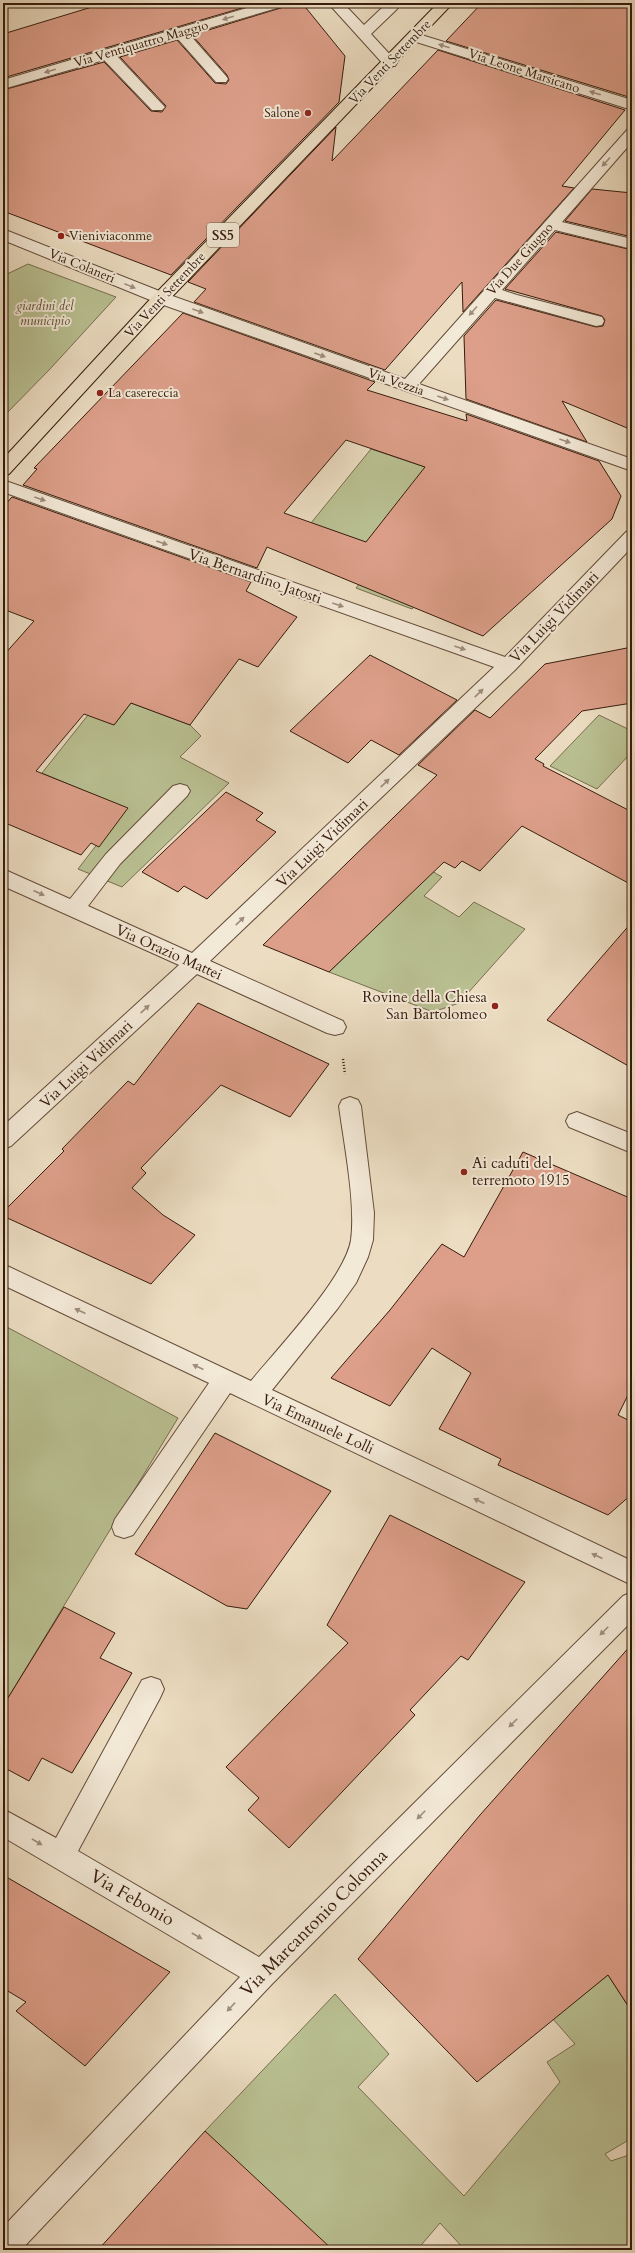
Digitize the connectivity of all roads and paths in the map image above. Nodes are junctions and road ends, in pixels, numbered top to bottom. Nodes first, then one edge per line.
1 (279, 3) edge
2 (335, 3) edge
3 (446, 3) edge
4 (392, 6) dead end
5 (180, 32) junction
6 (363, 34) junction
7 (415, 37) junction
8 (107, 54) junction
9 (390, 63) junction
10 (221, 78) dead end
11 (3, 85) edge
12 (632, 105) edge
13 (157, 107) dead end
14 (632, 133) edge
15 (551, 224) junction
16 (3, 234) edge
17 (632, 244) edge
18 (491, 291) junction
19 (161, 298) junction
20 (596, 320) dead end
21 (408, 386) junction
22 (632, 465) edge
23 (3, 470) edge
24 (3, 486) edge
25 (632, 536) edge
26 (508, 665) junction
27 (180, 791) dead end
28 (3, 877) edge
29 (74, 909) junction
30 (195, 963) junction
31 (335, 1027) joint
32 (350, 1106) joint
33 (577, 1121) dead end
34 (3, 1140) edge
35 (632, 1144) edge
36 (3, 1274) edge
37 (225, 1380) junction
38 (255, 1394) junction
39 (124, 1528) dead end
40 (632, 1573) edge
41 (632, 1604) edge
42 (151, 1689) dead end
43 (3, 1822) edge
44 (61, 1856) junction
45 (262, 1974) junction
46 (3, 2248) edge

1 -> 5 street, Via Ventiquattro Maggio
2 - 6 street
3 - 7 main road, Via Venti Settembre / SS5
4 - 6 street
5 - 8 street, Via Ventiquattro Maggio
5 - 10 street
6 - 9 street
7 - 9 main road, Via Venti Settembre / SS5
12 -> 7 street, Via Leone Marsicano
8 -> 11 street, Via Ventiquattro Maggio
8 - 13 street
9 - 19 main road, Via Venti Settembre / SS5
14 -> 15 street, Via Due Giugno
15 - 17 street
15 - 18 street, Via Due Giugno
16 -> 19 street, Via Colaneri
18 - 20 street
18 -> 21 street, Via Due Giugno
19 -> 21 street, Via Vezzia
19 - 23 main road, Via Venti Settembre / SS5
21 -> 22 street, Via Vezzia
24 -> 26 street, Via Bernardino Jatosti
25 - 26 street, Via Luigi Vidimari
30 -> 26 street, Via Luigi Vidimari
27 - 29 street
28 -> 29 street, Via Orazio Mattei
29 - 30 street, Via Orazio Mattei
30 - 31 street, Via Orazio Mattei
34 -> 30 street, Via Luigi Vidimari
31 - 32 path
32 - 38 street
33 - 35 street
37 -> 36 street, Via Emanuele Lolli
37 - 38 street, Via Emanuele Lolli
37 - 39 street
40 -> 38 street, Via Emanuele Lolli
41 -> 45 street, Via Marcantonio Colonna
42 - 44 street
43 -> 44 street, Via Febonio
44 -> 45 street, Via Febonio
45 -> 46 street, Via Marcantonio Colonna

